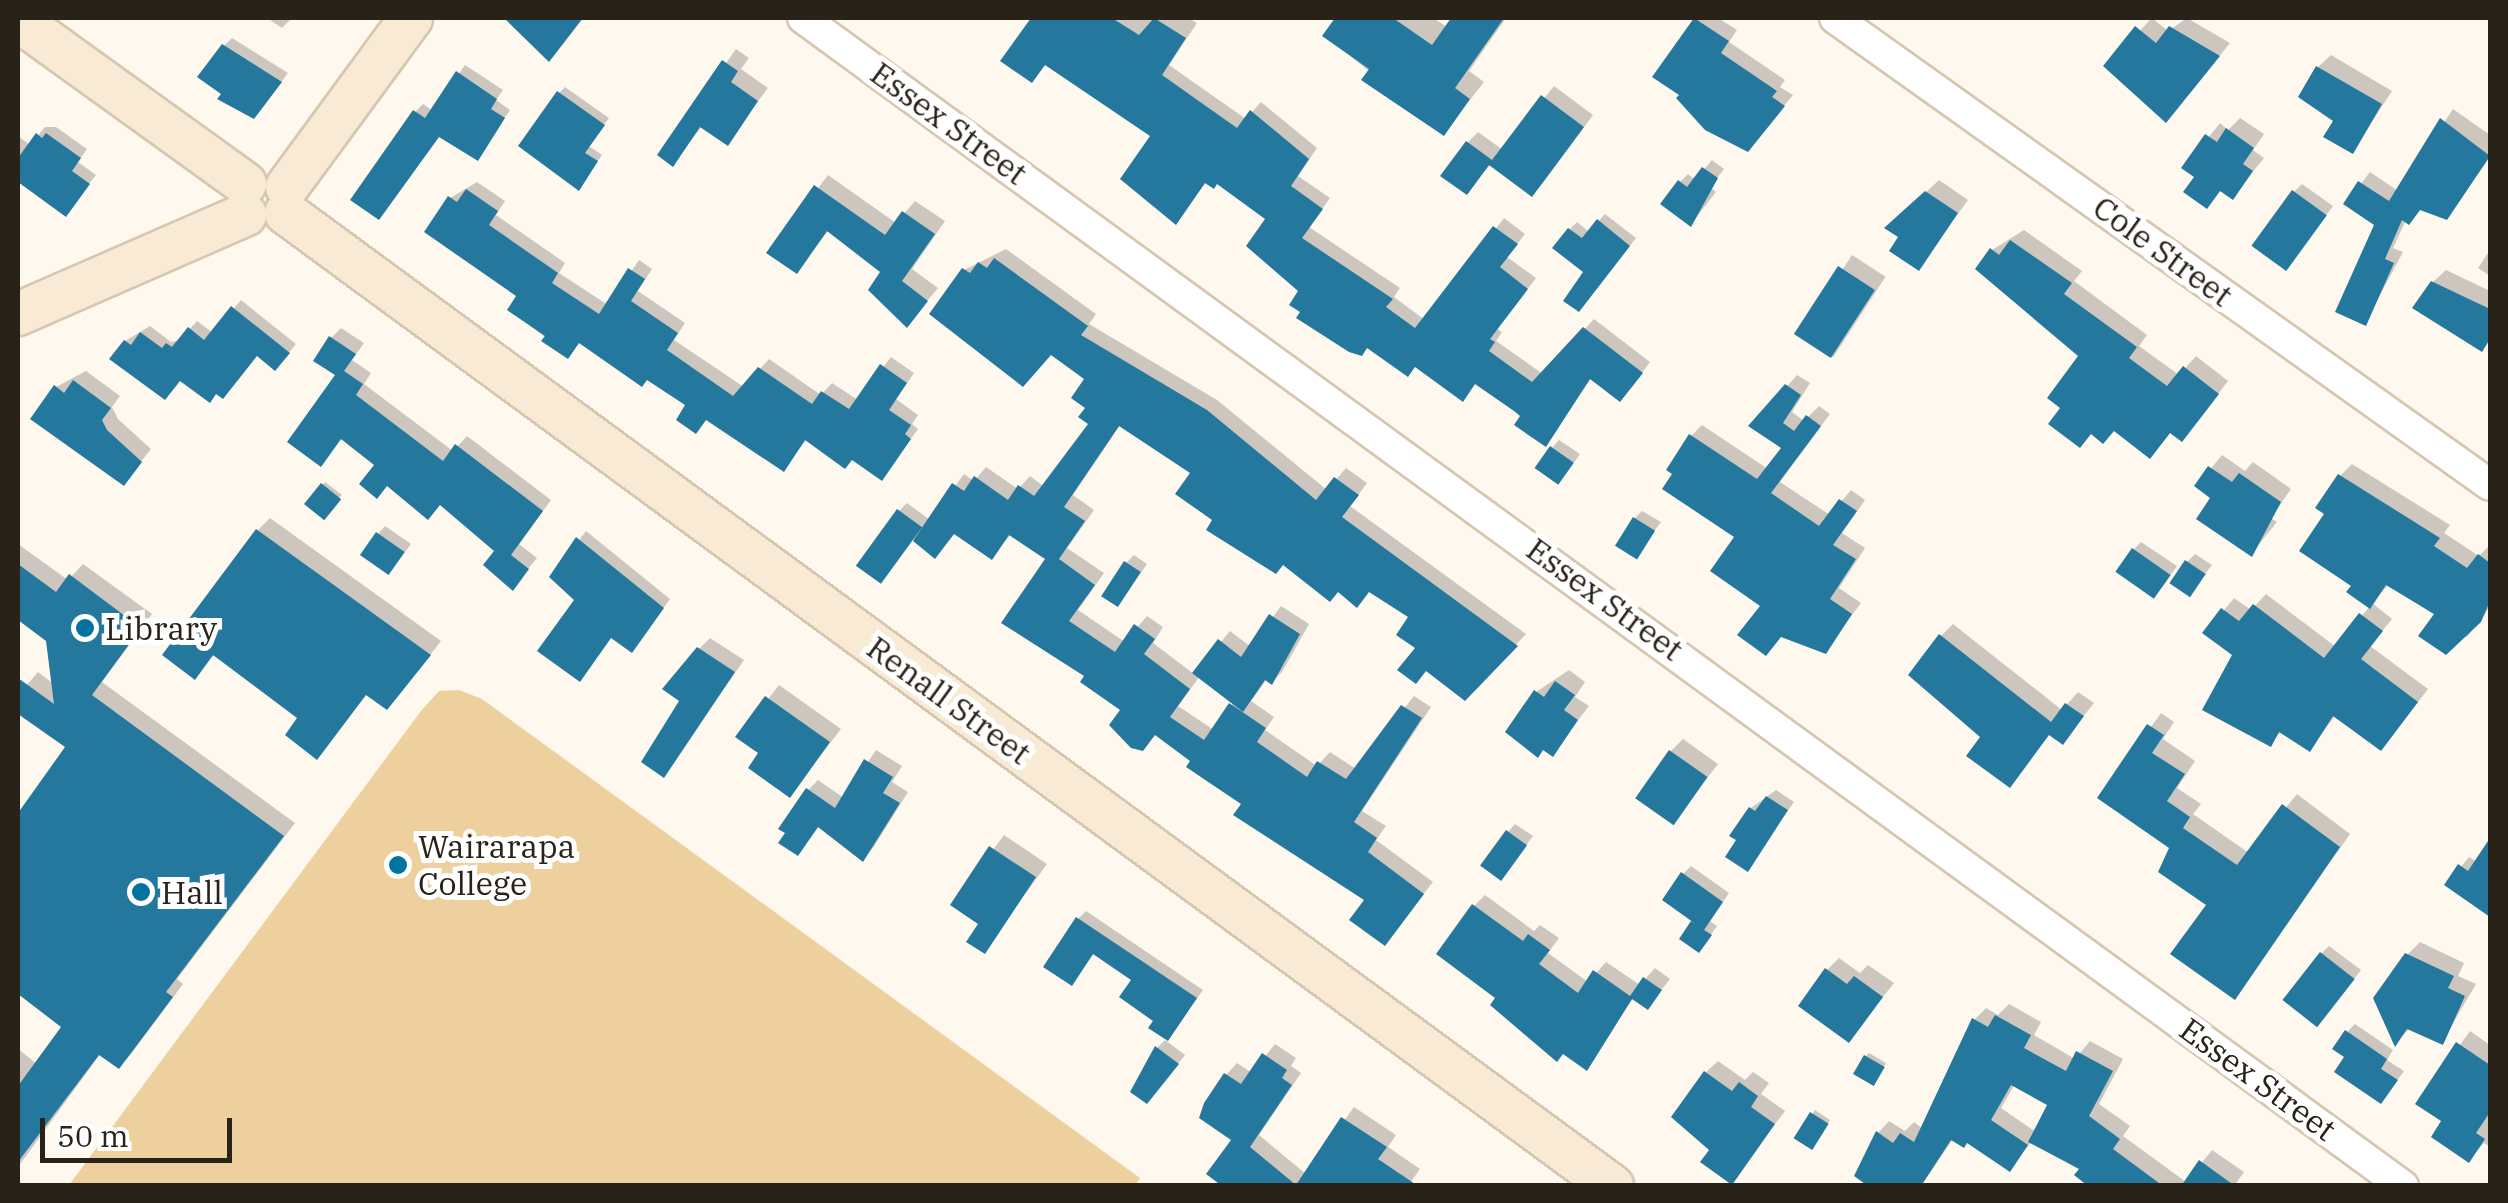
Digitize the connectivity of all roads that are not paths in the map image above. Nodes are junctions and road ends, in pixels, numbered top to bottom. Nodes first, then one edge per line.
1 (411, 18) edge
2 (804, 18) edge
3 (1836, 18) edge
4 (18, 20) edge
5 (266, 200) junction
6 (18, 314) edge
7 (2490, 485) edge
8 (1612, 1186) edge
9 (2402, 1186) edge

1 - 5 street
2 - 9 street, Essex Street
3 - 7 street, Cole Street
4 - 5 street, Renall Street
5 - 6 street
5 - 8 street, Renall Street

